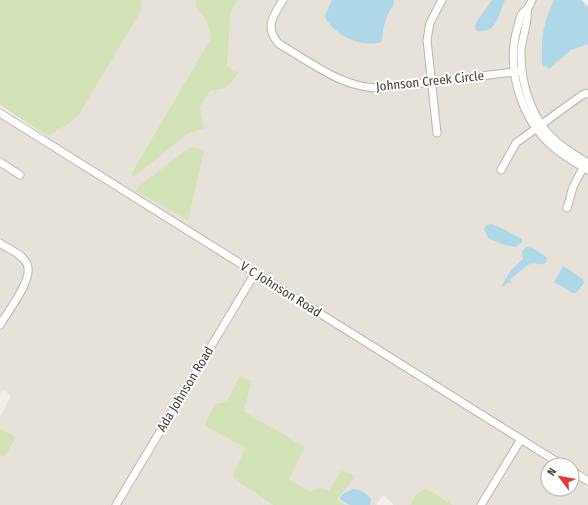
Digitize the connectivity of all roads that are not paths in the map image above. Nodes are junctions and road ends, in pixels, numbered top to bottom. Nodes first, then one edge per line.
1 (283, 0) edge
2 (442, 0) edge
3 (532, 0) edge
4 (518, 71) junction
5 (432, 82) junction
6 (588, 93) edge
7 (0, 112) edge
8 (540, 126) junction
9 (438, 133) dead end
10 (0, 162) edge
11 (586, 165) edge
12 (501, 170) dead end
13 (20, 175) dead end
14 (567, 208) dead end
15 (0, 243) edge
16 (255, 273) junction
17 (0, 325) edge
18 (521, 440) junction
19 (549, 457) edge
20 (116, 505) edge
21 (481, 505) edge

1 - 5 street, Johnson Creek Circle
2 - 5 street
3 - 4 street
4 - 5 street, Johnson Creek Circle
4 - 8 street
5 - 9 street
6 - 8 street
7 - 16 street, V C Johnson Road
8 - 11 street
8 - 12 street
10 - 13 street
11 - 14 street
15 - 17 street
16 - 18 street, V C Johnson Road
16 - 20 street, Ada Johnson Road
18 - 19 street, V C Johnson Road
18 - 21 street

